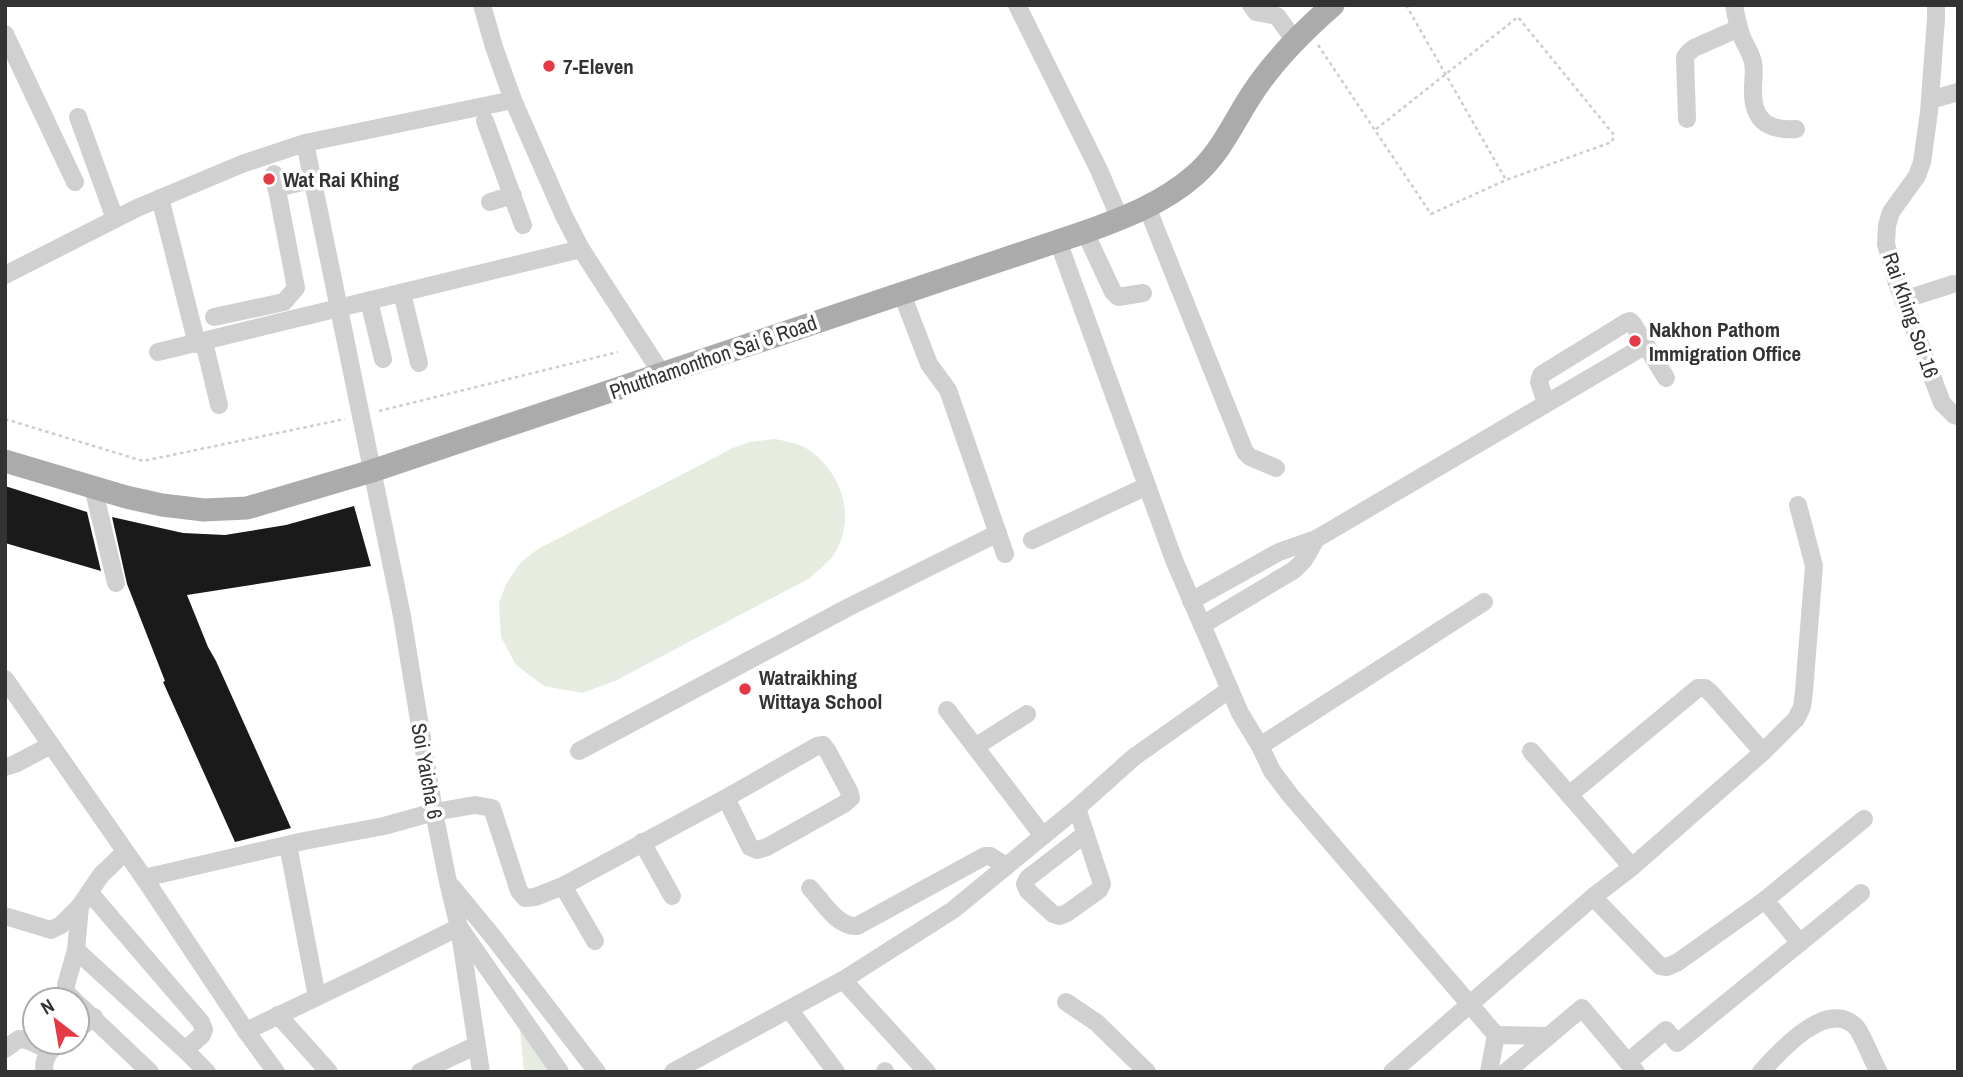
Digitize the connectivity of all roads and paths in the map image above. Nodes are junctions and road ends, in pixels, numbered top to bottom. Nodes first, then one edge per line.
1 (482, 5) edge
2 (1017, 5) edge
3 (1251, 5) edge
4 (1333, 5) edge
5 (1406, 5) edge
6 (1734, 5) edge
7 (1936, 5) edge
8 (1740, 28) junction
9 (5, 34) edge
10 (1301, 35) junction
11 (1447, 74) junction
12 (1958, 92) edge
13 (513, 100) junction
14 (1930, 100) junction
15 (78, 117) dead end
16 (1687, 119) dead end
17 (485, 121) dead end
18 (1796, 129) dead end
19 (1375, 130) junction
20 (305, 143) junction
21 (312, 180) junction
22 (1506, 180) junction
23 (75, 182) dead end
24 (513, 195) junction
25 (160, 198) junction
26 (490, 202) dead end
27 (1147, 207) junction
28 (115, 219) junction
29 (1120, 219) junction
30 (523, 225) dead end
31 (1085, 232) junction
32 (1058, 241) junction
33 (581, 249) junction
34 (5, 275) edge
35 (1953, 284) dead end
36 (402, 293) junction
37 (1143, 293) dead end
38 (902, 294) junction
39 (1903, 300) junction
40 (369, 301) junction
41 (340, 309) junction
42 (214, 317) dead end
43 (200, 343) junction
44 (1646, 345) junction
45 (158, 352) dead end
46 (618, 352) dead end
47 (383, 359) dead end
48 (419, 363) dead end
49 (662, 374) junction
50 (1666, 378) dead end
51 (1546, 403) junction
52 (219, 405) dead end
53 (360, 415) junction
54 (1958, 416) edge
55 (5, 419) edge
56 (5, 461) edge
57 (1276, 468) dead end
58 (372, 471) junction
59 (1147, 486) junction
60 (93, 487) junction
61 (1798, 505) dead end
62 (998, 533) junction
63 (1316, 538) junction
64 (1032, 540) dead end
65 (1005, 554) dead end
66 (116, 583) dead end
67 (1191, 601) junction
68 (1484, 602) dead end
69 (1202, 625) junction
70 (5, 679) edge
71 (1229, 690) junction
72 (947, 710) dead end
73 (1027, 714) dead end
74 (51, 745) junction
75 (975, 747) junction
76 (1261, 747) junction
77 (579, 751) dead end
78 (1531, 751) dead end
79 (1763, 752) junction
80 (5, 767) edge
81 (1569, 795) junction
82 (726, 798) junction
83 (1077, 808) junction
84 (434, 812) junction
85 (1864, 818) dead end
86 (1085, 834) junction
87 (1043, 836) junction
88 (642, 842) junction
89 (288, 845) junction
90 (125, 852) junction
91 (1006, 866) junction
92 (1632, 867) junction
93 (144, 878) junction
94 (448, 882) junction
95 (563, 886) junction
96 (810, 888) dead end
97 (1861, 893) dead end
98 (672, 896) dead end
99 (1593, 897) junction
100 (85, 900) junction
101 (1765, 900) junction
102 (5, 916) edge
103 (459, 927) junction
104 (595, 941) dead end
105 (1800, 943) junction
106 (75, 950) junction
107 (843, 980) junction
108 (66, 986) edge
109 (317, 997) junction
110 (1066, 1002) dead end
111 (1471, 1004) junction
112 (789, 1009) junction
113 (91, 1015) edge
114 (278, 1015) junction
115 (94, 1017) junction
116 (91, 1019) edge
117 (246, 1031) junction
118 (1496, 1035) junction
119 (1549, 1036) junction
120 (21, 1039) edge
121 (477, 1045) junction
122 (5, 1049) edge
123 (185, 1050) junction
124 (49, 1056) edge
125 (1632, 1067) edge
126 (45, 1072) edge
127 (149, 1072) edge
128 (207, 1072) edge
129 (276, 1072) edge
130 (330, 1072) edge
131 (420, 1072) edge
132 (481, 1072) edge
133 (560, 1072) edge
134 (597, 1072) edge
135 (673, 1072) edge
136 (836, 1072) edge
137 (927, 1072) edge
138 (1146, 1072) edge
139 (1392, 1072) edge
140 (1489, 1072) edge
141 (1506, 1072) edge
142 (1761, 1072) edge
143 (1879, 1072) edge

1 - 13 street
2 - 29 street
3 - 10 street
4 - 10 main road, Phutthamonthon Sai 6 Road
5 - 11 path
6 - 8 street
7 - 14 street, Rai Khing Soi 16
8 - 16 street
8 - 18 street
9 - 23 street
10 - 19 path
10 - 27 main road, Phutthamonthon Sai 6 Road
11 - 19 path
11 - 22 path
11 - 22 path
12 - 14 street
13 - 20 street
13 - 33 street
14 - 39 street, Rai Khing Soi 16
15 - 28 street
17 - 24 street
19 - 22 path
20 - 21 street, Soi Yaicha 6
20 - 25 street
21 - 41 street, Soi Yaicha 6
21 - 42 street
24 - 26 street
24 - 30 street
25 - 28 street
25 - 43 street
27 - 29 main road, Phutthamonthon Sai 6 Road
27 - 57 street
28 - 34 street
29 - 31 main road, Phutthamonthon Sai 6 Road
31 - 32 main road, Phutthamonthon Sai 6 Road
31 - 37 street
32 - 38 main road, Phutthamonthon Sai 6 Road
32 - 59 street
33 - 36 street
33 - 49 street
35 - 39 street
36 - 40 street
36 - 48 street
38 - 49 main road, Phutthamonthon Sai 6 Road
38 - 62 street
39 - 54 street, Rai Khing Soi 16
40 - 41 street
40 - 47 street
41 - 43 street
41 - 53 street, Soi Yaicha 6
43 - 45 street
43 - 52 street
44 - 50 street
44 - 51 street
44 - 51 street
46 - 53 path
49 - 58 main road, Phutthamonthon Sai 6 Road
51 - 63 street
53 - 55 path
53 - 58 street, Soi Yaicha 6
56 - 60 main road, Phutthamonthon Sai 6 Road
58 - 60 main road, Phutthamonthon Sai 6 Road
58 - 84 street, Soi Yaicha 6
59 - 64 street
59 - 67 street
60 - 66 street
61 - 79 street
62 - 65 street
62 - 77 street
63 - 67 street
63 - 69 street
67 - 69 street
68 - 76 street
69 - 71 street
70 - 74 street
71 - 76 street
71 - 83 street
72 - 75 street
73 - 75 street
74 - 80 street
74 - 90 street
75 - 87 street
76 - 111 street
78 - 81 street
79 - 81 street
79 - 92 street
81 - 92 street
82 - 82 street
82 - 88 street
83 - 86 street
83 - 87 street
84 - 89 street
84 - 94 street, Soi Yaicha 6
84 - 95 street
85 - 101 street
86 - 86 street
87 - 91 street
88 - 95 street
88 - 98 street
89 - 93 street
89 - 109 street
90 - 93 street
90 - 100 street
91 - 96 street
91 - 107 street
92 - 99 street
93 - 117 street
94 - 103 street, Soi Yaicha 6
94 - 134 street
95 - 104 street
97 - 105 street
99 - 101 street
99 - 111 street
100 - 102 street
100 - 106 street
100 - 123 street
101 - 105 street
103 - 109 street
103 - 121 street, Soi Yaicha 6
103 - 133 street
105 - 125 street
106 - 108 street
106 - 123 street
107 - 112 street
107 - 137 street
109 - 114 street
110 - 138 street
111 - 118 street
111 - 139 street
112 - 135 street
112 - 136 street
113 - 115 street
114 - 117 street
114 - 130 street
115 - 116 street
115 - 127 street
117 - 129 street
118 - 119 street
118 - 140 street
119 - 125 street
119 - 141 street
120 - 122 street
121 - 131 street
121 - 132 street, Soi Yaicha 6
123 - 128 street
124 - 126 street
142 - 143 street

